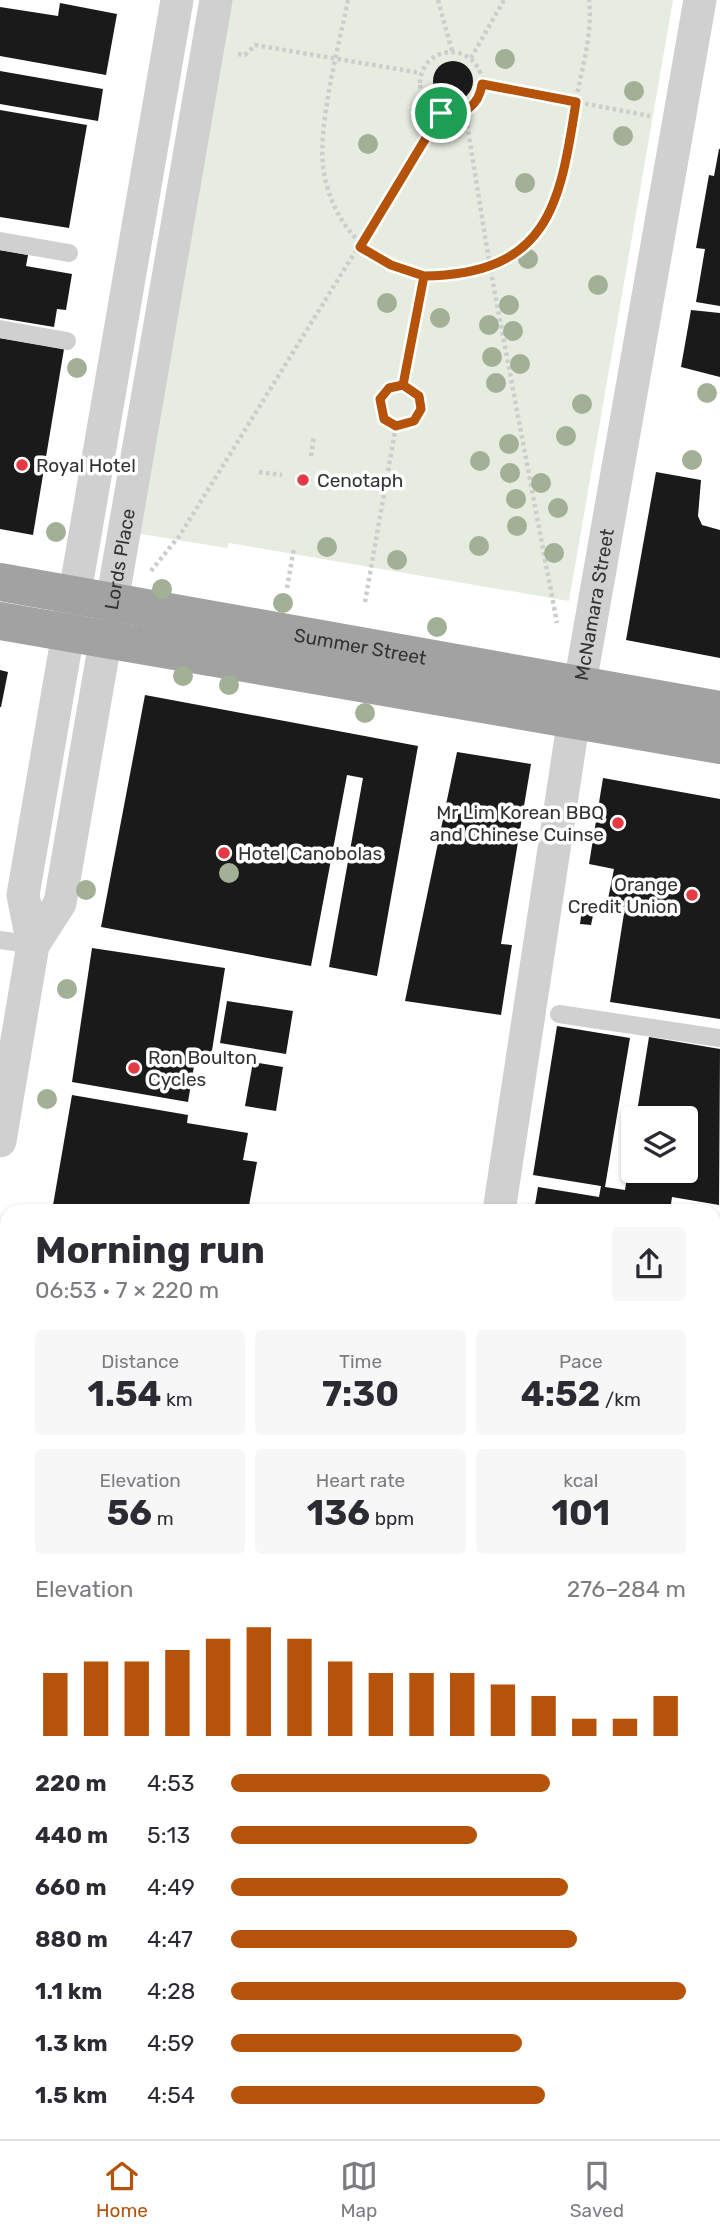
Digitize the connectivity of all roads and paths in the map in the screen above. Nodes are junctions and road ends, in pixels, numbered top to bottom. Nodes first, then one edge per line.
1 (177, 0) edge
2 (216, 0) edge
3 (348, 0) edge
4 (438, 0) edge
5 (504, 0) edge
6 (589, 0) edge
7 (700, 0) edge
8 (208, 48) junction
9 (452, 51) junction
10 (471, 58) junction
11 (337, 60) junction
12 (421, 73) junction
13 (482, 84) junction
14 (576, 102) junction
15 (466, 111) junction
16 (441, 113) junction
17 (680, 121) junction
18 (0, 241) edge
19 (360, 247) junction
20 (69, 253) dead end
21 (490, 267) junction
22 (424, 276) junction
23 (0, 329) edge
24 (67, 341) dead end
25 (403, 385) junction
26 (396, 426) junction
27 (314, 436) dead end
28 (311, 456) dead end
29 (259, 472) dead end
30 (282, 475) dead end
31 (331, 483) dead end
32 (352, 486) dead end
33 (294, 548) dead end
34 (146, 577) dead end
35 (0, 582) edge
36 (286, 588) dead end
37 (75, 595) junction
38 (112, 602) junction
39 (365, 602) dead end
40 (0, 621) edge
41 (68, 633) junction
42 (559, 636) dead end
43 (106, 639) junction
44 (576, 702) junction
45 (720, 710) edge
46 (720, 745) edge
47 (0, 940) edge
48 (33, 946) junction
49 (559, 1014) dead end
50 (720, 1038) edge
51 (0, 1141) edge
52 (500, 1204) edge

1 - 37 street, Lords Place
2 - 8 street, Lords Place
3 - 11 path
4 - 9 path
5 - 10 path
6 - 14 path
7 - 17 street, McNamara Street
8 - 11 path
8 - 38 street, Lords Place
9 - 10 path
9 - 12 path
10 - 13 path
11 - 12 path
11 - 19 path
12 - 16 path
13 - 14 path
13 - 15 path
14 - 17 path
14 - 21 path
15 - 16 path
15 - 21 path
16 - 19 path
17 - 44 street, McNamara Street
18 - 20 lane
19 - 22 path
19 - 34 path
21 - 22 path
21 - 42 path
22 - 25 path
23 - 24 lane
25 - 26 path
25 - 26 path
26 - 39 path
27 - 28 path
29 - 30 path
31 - 32 path
33 - 36 path
35 - 37 highway, Summer Street
37 - 38 highway, Summer Street
37 - 41 street, Lords Place
38 - 43 street, Lords Place
38 - 44 highway, Summer Street
40 - 41 highway, Summer Street
41 - 43 highway, Summer Street
41 - 48 street, Lords Place
43 - 44 highway, Summer Street
43 - 48 street, Lords Place
44 - 45 highway, Summer Street
44 - 46 highway, Summer Street
44 - 52 street, McNamara Street
47 - 48 lane
48 - 51 street, Lords Place
49 - 50 lane

